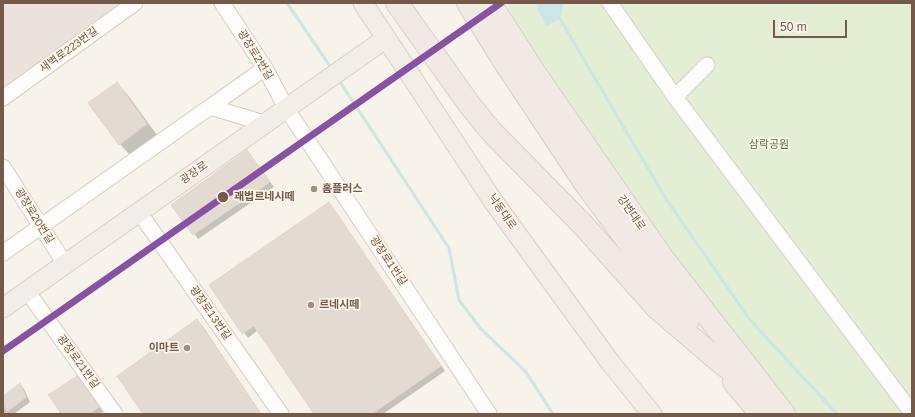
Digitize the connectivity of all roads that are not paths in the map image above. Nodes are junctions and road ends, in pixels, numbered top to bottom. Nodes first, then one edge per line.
1 (135, 3) edge
2 (222, 3) edge
3 (363, 3) edge
4 (397, 3) edge
5 (468, 3) edge
6 (490, 3) edge
7 (610, 3) edge
8 (386, 39) junction
9 (707, 65) dead end
10 (265, 68) junction
11 (675, 97) junction
12 (3, 98) edge
13 (290, 105) junction
14 (210, 107) junction
15 (264, 123) junction
16 (3, 167) edge
17 (139, 212) junction
18 (41, 226) junction
19 (3, 254) edge
20 (65, 264) junction
21 (27, 291) junction
22 (3, 308) edge
23 (720, 362) junction
24 (772, 409) edge
25 (485, 413) edge
26 (115, 414) edge
27 (281, 414) edge
28 (652, 414) edge
29 (912, 414) edge

1 - 12 street, 새벽로223번길
2 - 10 street, 광장로2번길
3 - 8 main road, 낙동대로
4 - 23 highway
5 - 23 highway, 강변대로
6 - 24 highway, 강변대로
7 - 11 street
8 - 13 main road, 광장로
8 - 28 main road, 낙동대로
9 - 11 street
10 - 13 street, 광장로2번길
10 - 14 street
11 - 29 street
13 - 15 main road, 광장로
13 - 25 street, 광장로1번길
14 - 15 street
14 - 18 street
15 - 17 main road, 광장로
16 - 18 street, 광장로20번길
17 - 20 main road, 광장로
17 - 27 street, 광장로13번길
18 - 19 street
18 - 20 street, 광장로20번길
20 - 21 main road, 광장로
21 - 22 main road, 광장로
21 - 26 street, 광장로21번길
23 - 24 highway, 강변대로

